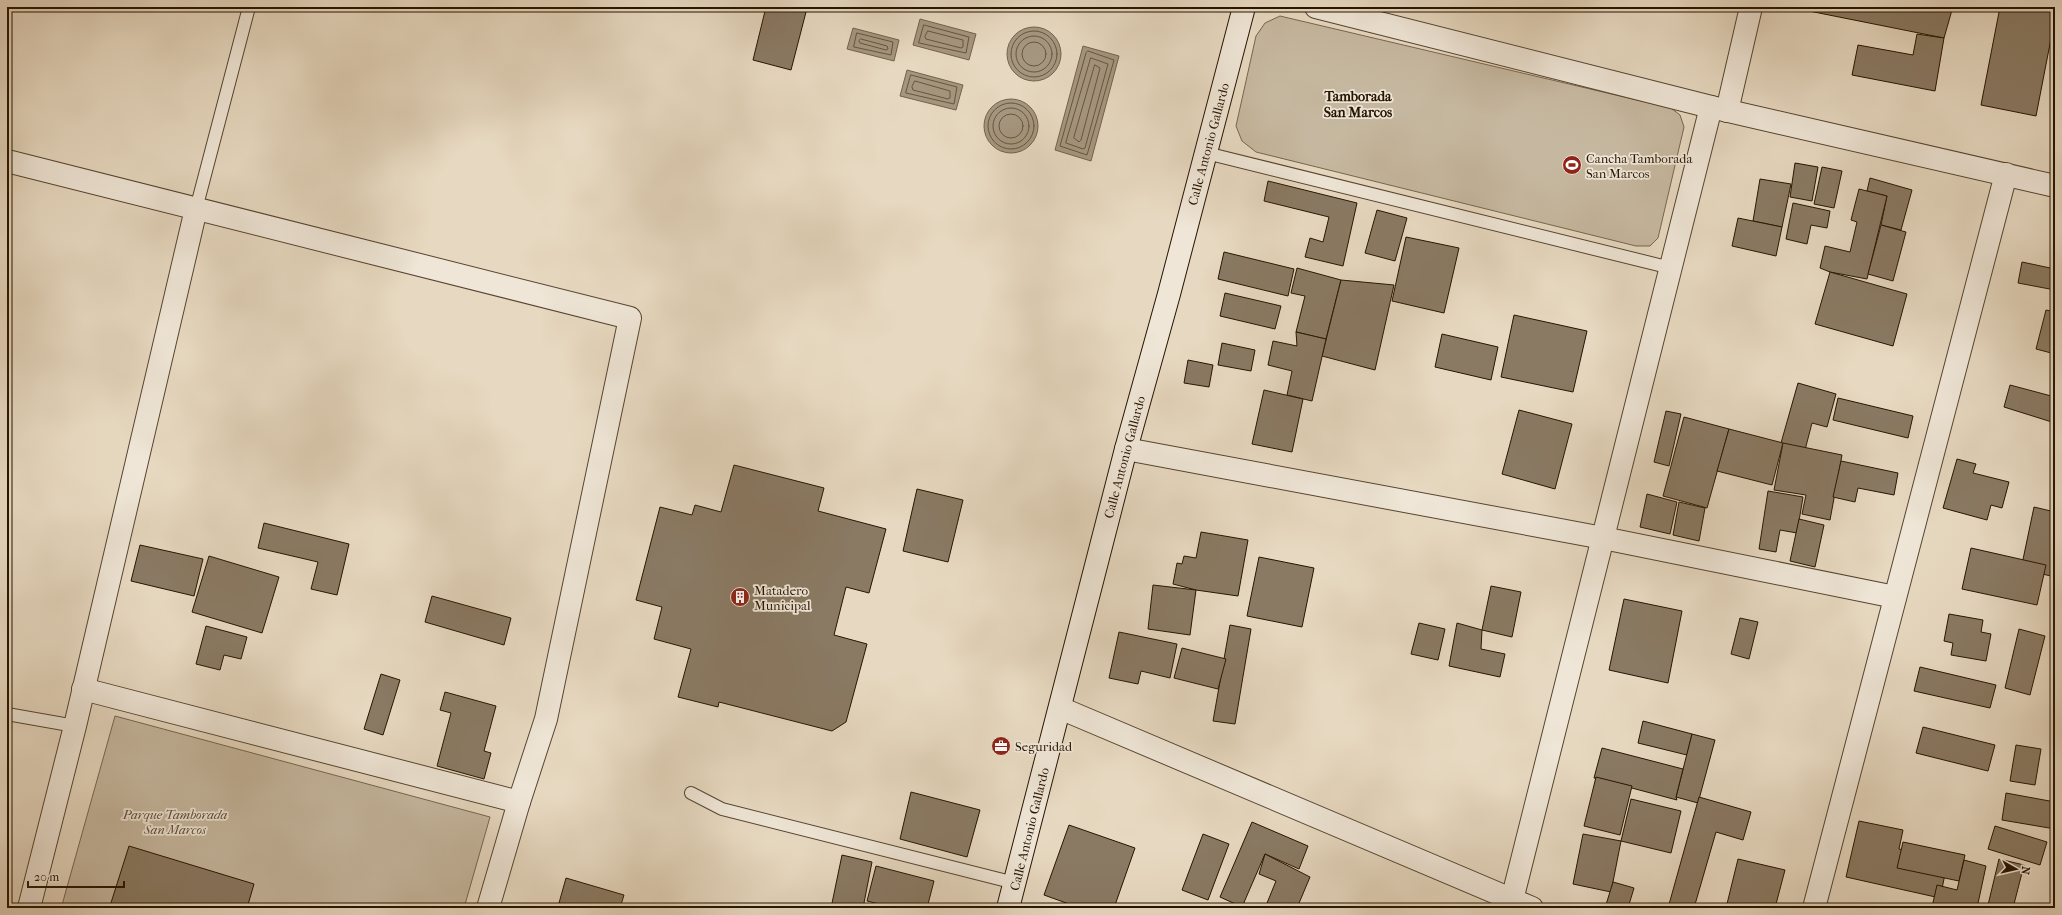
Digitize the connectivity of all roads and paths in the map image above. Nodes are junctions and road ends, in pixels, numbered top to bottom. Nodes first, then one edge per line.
1 (249, 7) edge
2 (1244, 7) edge
3 (1316, 7) edge
4 (1751, 7) edge
5 (1719, 109) junction
6 (1206, 153) junction
7 (7, 161) edge
8 (2006, 174) junction
9 (2055, 186) edge
10 (196, 209) junction
11 (1671, 268) junction
12 (1126, 449) junction
13 (1603, 538) junction
14 (1895, 597) junction
15 (83, 689) junction
16 (1060, 708) junction
17 (7, 714) edge
18 (75, 726) junction
19 (691, 793) dead end
20 (519, 802) junction
21 (1015, 883) junction
22 (1520, 905) edge
23 (29, 908) edge
24 (488, 908) edge
25 (1008, 908) edge
26 (1814, 908) edge

1 - 10 lane
2 - 6 street, Calle Antonio Gallardo
3 - 5 street
4 - 5 street
5 - 8 street
5 - 11 street
6 - 11 lane
6 - 12 street, Calle Antonio Gallardo
7 - 10 street
8 - 9 street
8 - 14 street
10 - 15 street
10 - 20 street
11 - 13 street
12 - 13 street
12 - 16 street, Calle Antonio Gallardo
13 - 14 street
13 - 22 street
14 - 26 street
15 - 18 street
15 - 20 street
16 - 21 street, Calle Antonio Gallardo
16 - 22 street
17 - 18 lane
18 - 23 street
19 - 21 lane
20 - 24 street
21 - 25 street, Calle Antonio Gallardo

